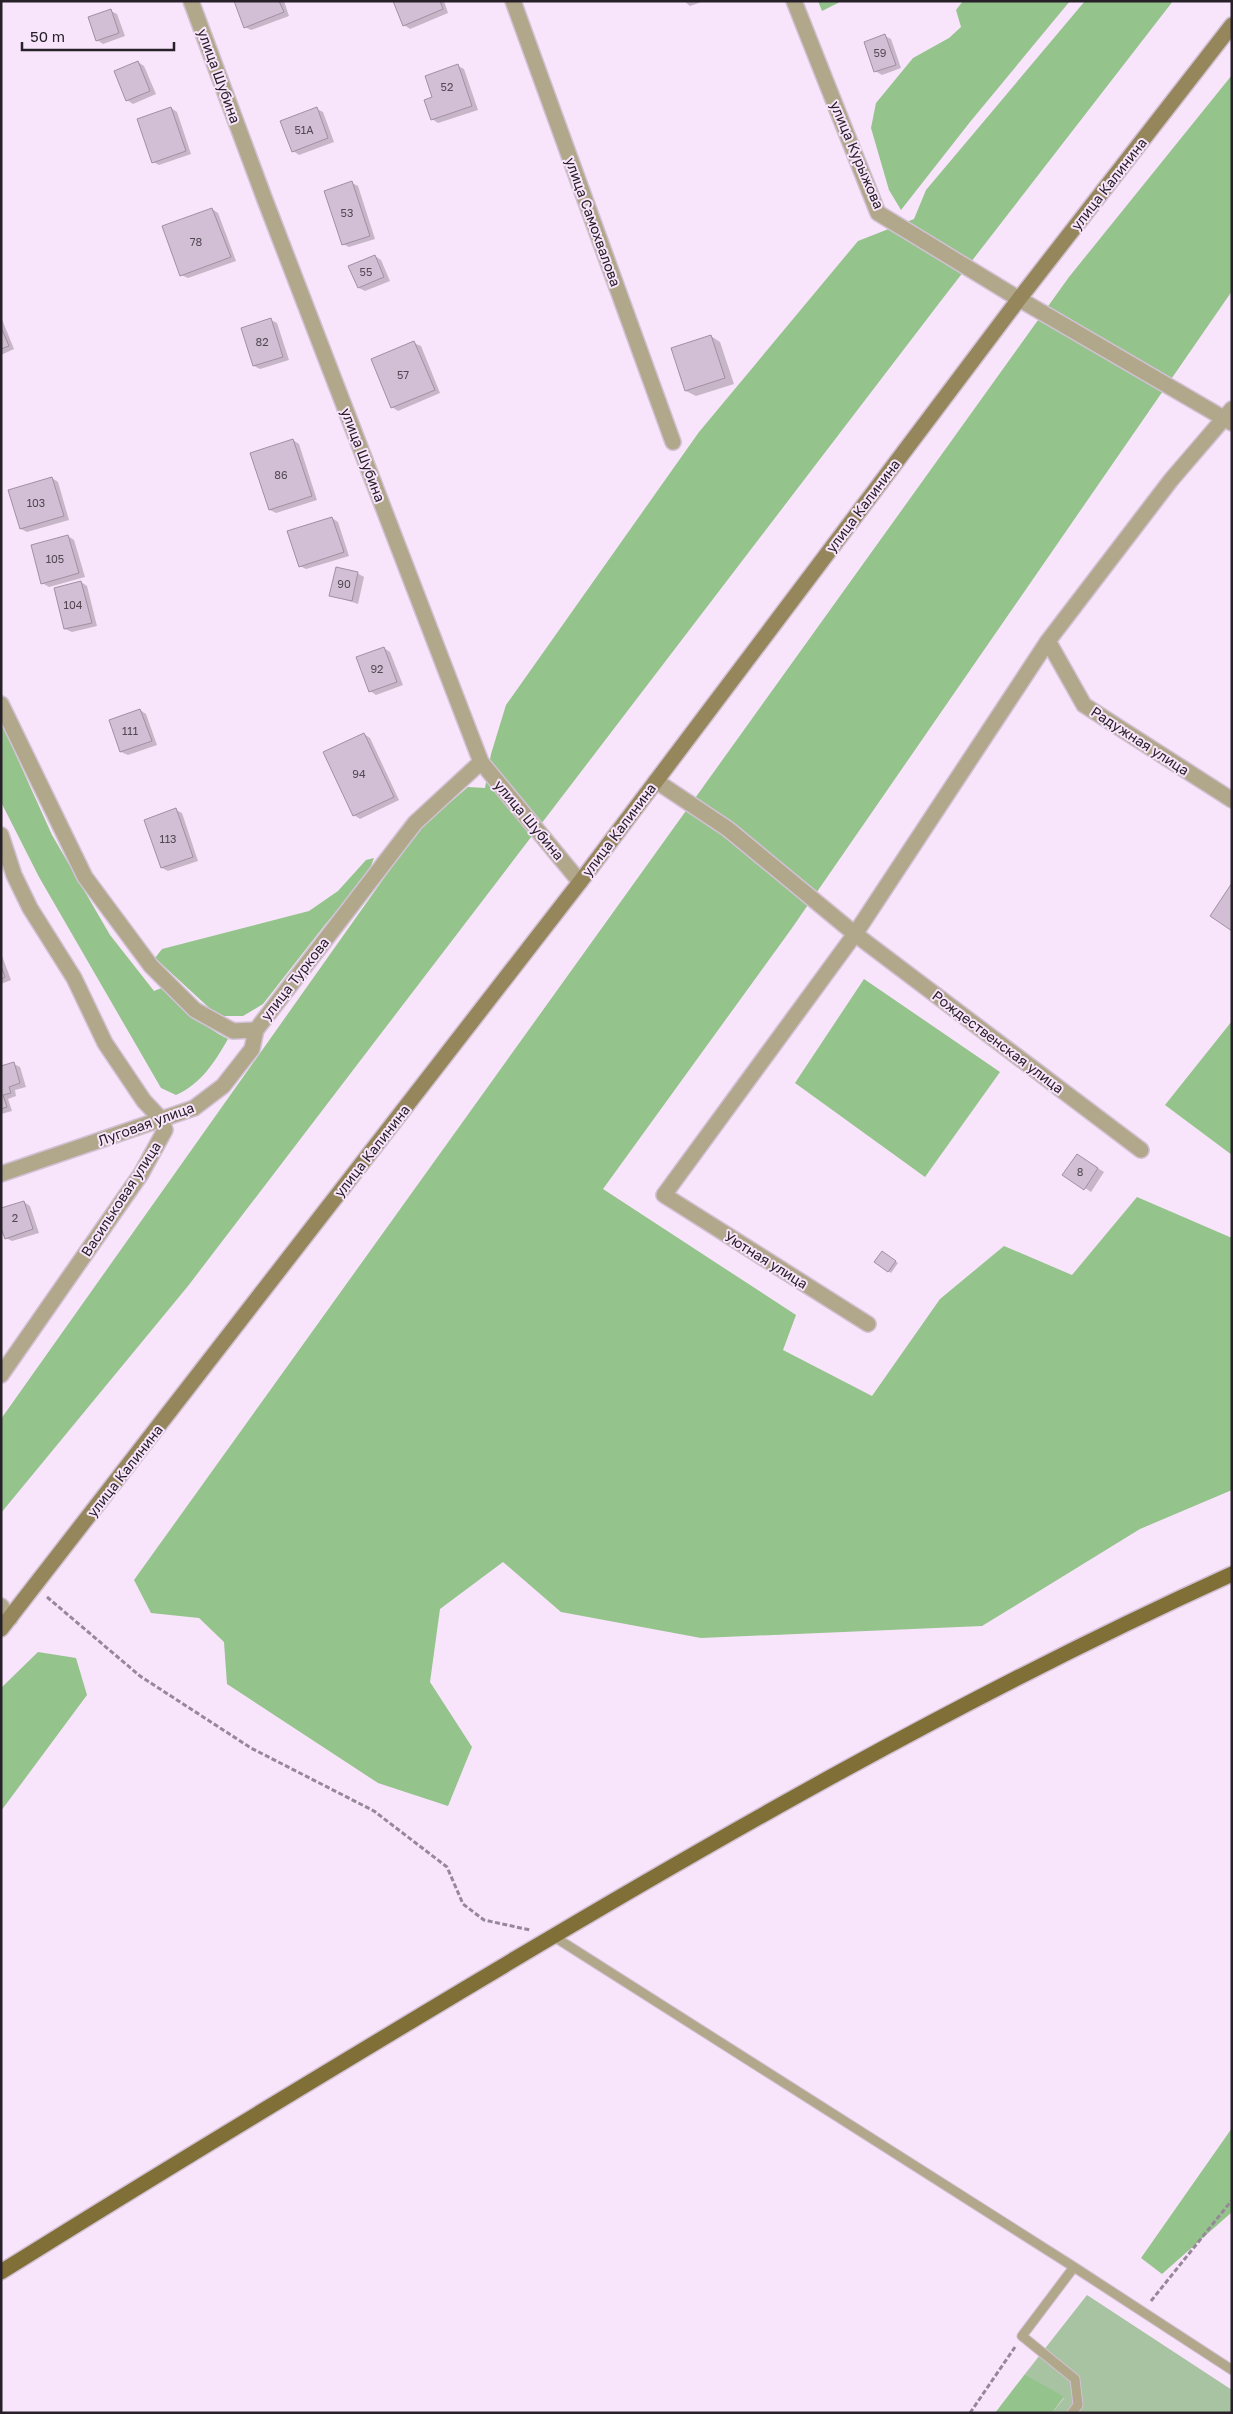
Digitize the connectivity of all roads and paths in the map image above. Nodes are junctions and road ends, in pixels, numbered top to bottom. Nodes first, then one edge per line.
1 (191, 1) edge
2 (513, 1) edge
3 (794, 1) edge
4 (1232, 26) edge
5 (1019, 299) junction
6 (1229, 416) edge
7 (673, 442) dead end
8 (1048, 641) junction
9 (1, 704) edge
10 (481, 762) junction
11 (656, 781) junction
12 (1232, 800) edge
13 (1, 834) edge
14 (8, 878) edge
15 (580, 882) junction
16 (855, 934) junction
17 (256, 1030) junction
18 (162, 1120) junction
19 (1141, 1150) dead end
20 (1, 1174) edge
21 (868, 1324) dead end
22 (1, 1375) edge
23 (1232, 1574) edge
24 (35, 1587) junction
25 (4, 1618) edge
26 (553, 1936) junction
27 (1232, 2200) edge
28 (1074, 2266) junction
29 (1, 2272) edge
30 (1142, 2311) junction
31 (1022, 2336) junction
32 (1232, 2370) edge
33 (970, 2413) edge
34 (1072, 2413) edge

1 - 10 street, улица Шубина
2 - 7 street, улица Самохвалова
3 - 5 street, улица Курыжова
4 - 5 main road, улица Калинина
5 - 6 street, улица Курыжова
5 - 11 main road, улица Калинина
6 - 8 street
8 - 12 street, Радужная улица
8 - 16 street
9 - 17 street, улица Туркова
10 - 15 street, улица Шубина
10 - 17 street, улица Туркова
11 - 15 main road, улица Калинина
11 - 16 street, Рождественская улица
13 - 14 street
14 - 18 street
15 - 24 main road, улица Калинина
16 - 19 street, Рождественская улица
16 - 21 street, Уютная улица
17 - 18 street, Луговая улица
18 - 20 street, Луговая улица
18 - 22 street, Васильковая улица
23 - 26 main road
24 - 25 main road, улица Калинина
24 - 26 path
26 - 28 lane
26 - 29 main road
27 - 30 path
28 - 30 lane
28 - 31 lane
30 - 32 lane
31 - 33 path
31 - 34 lane

